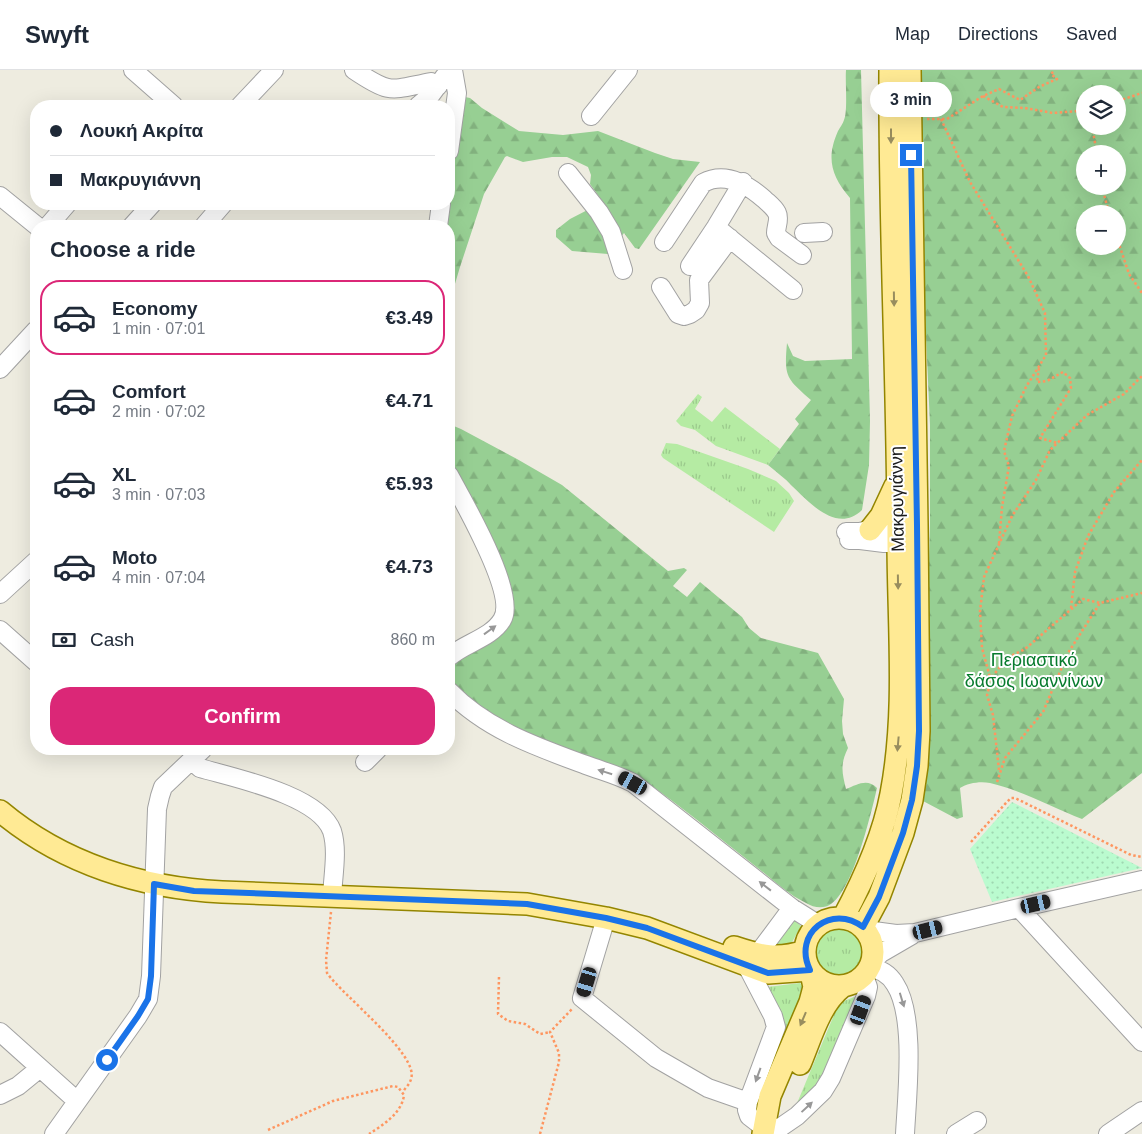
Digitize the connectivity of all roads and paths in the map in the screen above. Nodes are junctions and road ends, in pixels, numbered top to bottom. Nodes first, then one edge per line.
1 (133, 70) edge
2 (274, 70) edge
3 (354, 70) edge
4 (372, 70) edge
5 (628, 70) edge
6 (890, 70) edge
7 (910, 70) edge
8 (1055, 70) edge
9 (452, 74) edge
10 (382, 86) junction
11 (438, 86) junction
12 (1142, 92) edge
13 (983, 96) junction
14 (1126, 99) edge
15 (167, 100) edge
16 (246, 100) edge
17 (424, 100) edge
18 (1076, 111) edge
19 (455, 113) edge
20 (591, 116) dead end
21 (911, 118) junction
22 (941, 119) junction
23 (568, 173) dead end
24 (743, 182) junction
25 (0, 196) edge
26 (62, 210) edge
27 (147, 210) edge
28 (219, 210) edge
29 (30, 220) edge
30 (53, 220) edge
31 (137, 220) edge
32 (209, 220) edge
33 (823, 232) dead end
34 (723, 233) junction
35 (804, 233) dead end
36 (664, 242) dead end
37 (802, 255) dead end
38 (1123, 255) edge
39 (690, 266) dead end
40 (623, 270) dead end
41 (660, 287) dead end
42 (793, 290) dead end
43 (1142, 292) edge
44 (30, 336) edge
45 (1039, 366) junction
46 (0, 369) edge
47 (1142, 376) edge
48 (1057, 443) junction
49 (1142, 460) edge
50 (898, 481) junction
51 (455, 491) edge
52 (870, 530) junction
53 (907, 534) junction
54 (999, 544) junction
55 (30, 566) edge
56 (1142, 593) edge
57 (0, 594) edge
58 (1100, 603) junction
59 (1071, 609) junction
60 (0, 630) edge
61 (455, 653) edge
62 (30, 657) edge
63 (991, 681) junction
64 (455, 697) edge
65 (197, 755) edge
66 (372, 755) edge
67 (365, 762) dead end
68 (999, 772) junction
69 (996, 782) dead end
70 (2, 818) edge
71 (970, 842) dead end
72 (1142, 856) edge
73 (1142, 880) edge
74 (154, 884) junction
75 (332, 896) junction
76 (792, 908) junction
77 (1019, 908) junction
78 (606, 918) junction
79 (843, 918) junction
80 (819, 925) junction
81 (864, 929) junction
82 (915, 933) junction
83 (752, 961) junction
84 (809, 964) junction
85 (869, 968) junction
86 (499, 977) dead end
87 (842, 987) junction
88 (582, 998) junction
89 (0, 1032) edge
90 (550, 1032) junction
91 (1142, 1042) edge
92 (40, 1068) junction
93 (402, 1092) junction
94 (0, 1094) edge
95 (77, 1102) junction
96 (748, 1102) junction
97 (1142, 1111) edge
98 (977, 1120) dead end
99 (906, 1127) edge
100 (268, 1130) dead end
101 (764, 1131) edge
102 (54, 1134) edge
103 (369, 1134) edge
104 (540, 1134) edge
105 (956, 1134) edge
106 (1108, 1134) edge

1 - 15 street
2 - 16 street
3 - 10 street
4 - 10 street
5 - 20 street
6 -> 50 main road, Μακρυγιάννη
7 - 21 main road, Μακρυγιάννη
8 - 13 path
9 - 11 street
9 - 19 street
10 - 11 street
11 - 17 street
12 - 14 path
13 - 18 path
13 - 22 path
21 - 22 path
21 - 53 main road, Μακρυγιάννη
22 - 45 path
23 - 40 street
24 - 34 street
24 - 36 street
24 - 37 street
25 - 29 street
26 - 30 street
27 - 31 street
28 - 32 street
33 - 35 street
34 - 39 street
34 - 41 street
34 - 42 street
38 - 43 path
44 - 46 street
45 - 48 path
45 - 54 path
47 - 48 path
48 - 54 path
49 - 59 path
50 - 52 main road
50 - 53 main road, Μακρυγιάννη
61 -> 51 street
52 - 53 street
52 - 53 street
53 -> 79 main road, Μακρυγιάννη
53 - 81 main road, Μακρυγιάννη
54 - 63 path
55 - 57 street
56 - 58 path
58 - 59 path
58 - 68 path
59 - 63 path
60 - 62 street
63 - 68 path
76 -> 64 street
65 - 74 street
65 - 75 street
66 - 67 street
68 - 69 path
70 - 74 main road
71 - 72 path
73 - 77 street
74 - 75 main road
74 - 95 street
75 - 78 main road
75 - 93 path
76 - 80 street
76 - 83 street
77 - 82 street
77 - 91 street
78 - 83 main road
78 - 88 street
79 - 80 main road
79 - 81 main road
80 - 84 main road
81 - 82 street
81 - 85 main road
82 - 85 street
83 - 84 main road
83 -> 96 street
84 - 87 main road
84 -> 101 main road
85 - 87 main road
85 -> 99 street
101 -> 85 street
86 - 90 path
87 - 101 main road
88 - 90 path
88 - 96 street
89 - 92 street
90 - 104 path
92 - 94 street
92 - 95 street
93 - 100 path
93 - 103 path
95 - 102 street
96 - 101 street
97 - 106 street
98 - 105 street

